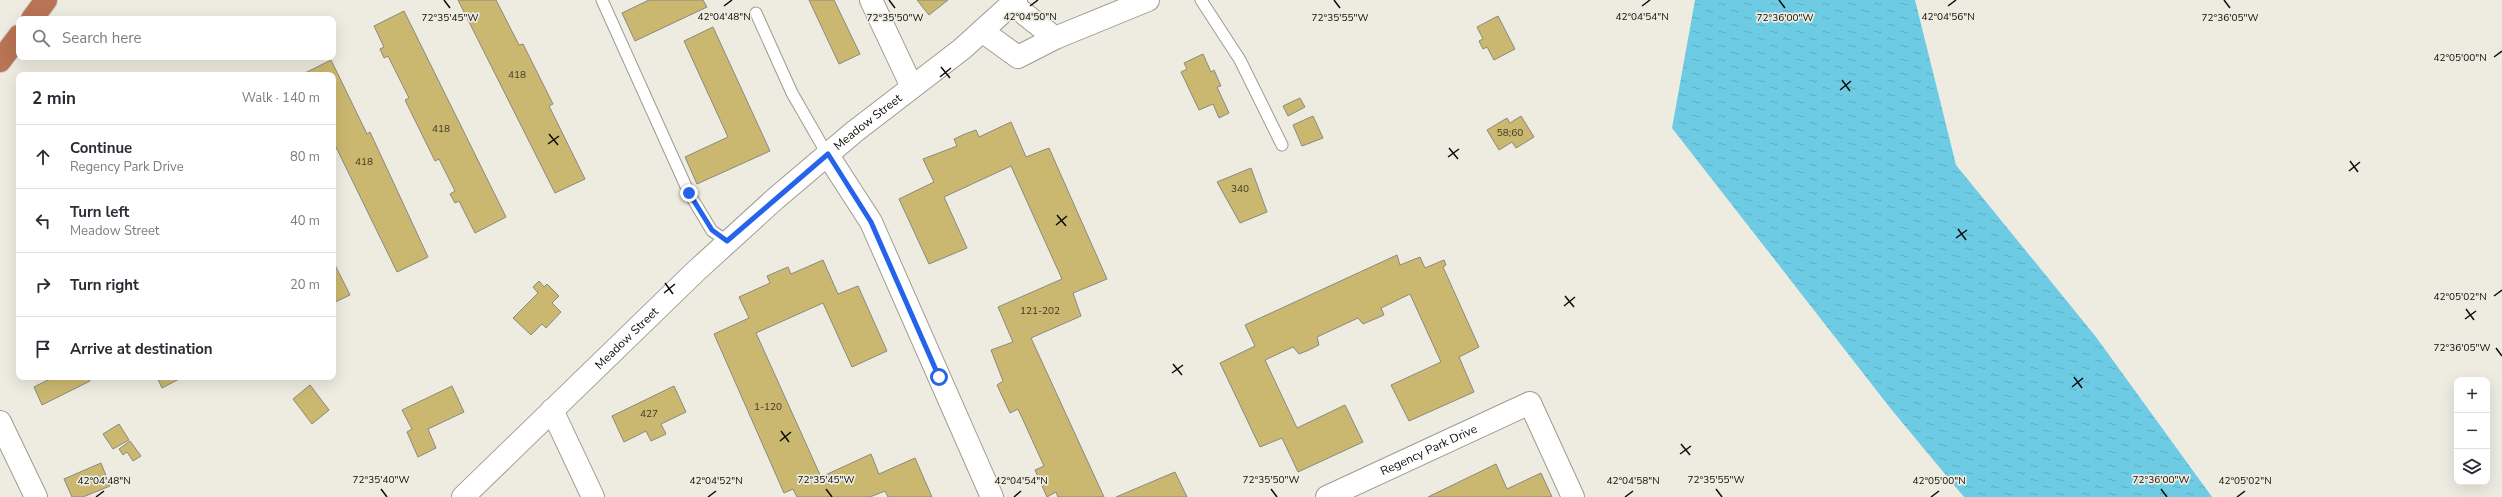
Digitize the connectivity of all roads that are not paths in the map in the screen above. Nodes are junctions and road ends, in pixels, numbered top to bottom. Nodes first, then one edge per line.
1 (46, 0) edge
2 (602, 0) edge
3 (872, 0) edge
4 (1148, 0) edge
5 (1201, 0) edge
6 (1014, 2) edge
7 (756, 13) dead end
8 (34, 16) edge
9 (982, 31) junction
10 (1055, 38) junction
11 (16, 40) edge
12 (0, 61) edge
13 (912, 87) junction
14 (1282, 145) dead end
15 (828, 154) junction
16 (727, 241) junction
17 (552, 410) junction
18 (0, 422) edge
19 (36, 497) edge
20 (463, 497) edge
21 (592, 497) edge
22 (992, 497) edge
23 (1327, 497) edge
24 (1573, 497) edge

1 - 8 highway
2 - 16 lane
3 - 13 street
4 - 10 street
5 - 14 lane
6 - 9 street, Meadow Street
6 - 10 street
7 - 15 lane
9 - 10 street
9 - 13 street, Meadow Street
11 - 12 highway
13 - 15 street, Meadow Street
15 - 16 street, Meadow Street
15 - 22 street
16 - 17 street, Meadow Street
17 - 20 street, Meadow Street
17 - 21 street
18 - 19 street
23 - 24 street, Regency Park Drive

